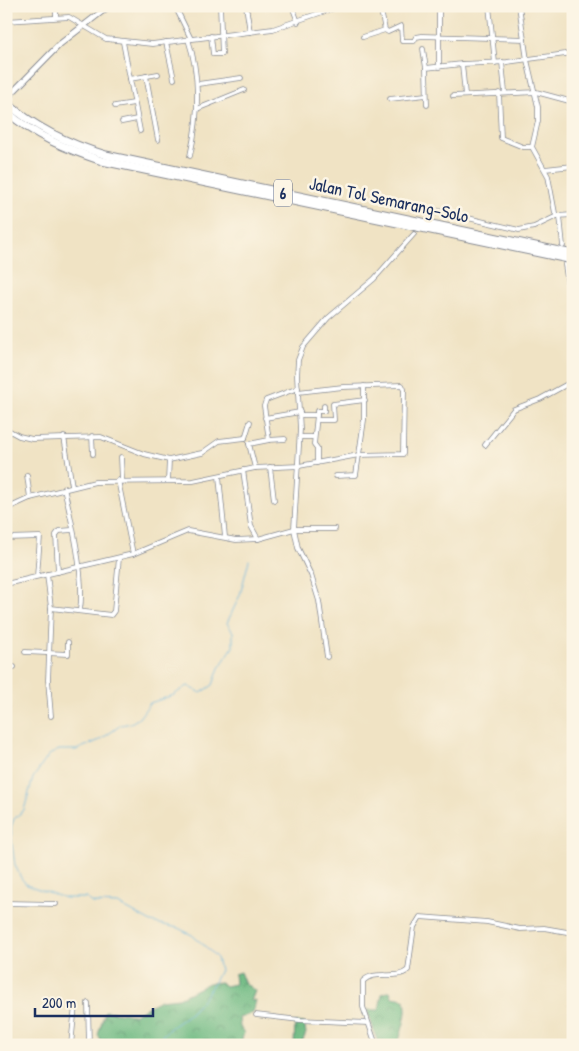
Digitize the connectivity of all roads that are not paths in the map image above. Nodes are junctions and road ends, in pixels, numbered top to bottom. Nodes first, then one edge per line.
1 (56, 6) edge
2 (110, 6) edge
3 (175, 6) edge
4 (220, 6) edge
5 (246, 6) edge
6 (292, 6) edge
7 (340, 6) edge
8 (380, 6) edge
9 (439, 6) edge
10 (490, 6) edge
11 (519, 6) edge
12 (56, 18) junction
13 (6, 21) edge
14 (298, 22) junction
15 (83, 25) junction
16 (385, 30) junction
17 (250, 32) junction
18 (222, 35) junction
19 (211, 36) junction
20 (440, 36) junction
21 (363, 37) dead end
22 (492, 38) junction
23 (524, 38) junction
24 (189, 39) junction
25 (123, 42) junction
26 (166, 42) junction
27 (424, 49) dead end
28 (573, 53) edge
29 (526, 60) junction
30 (502, 62) junction
31 (495, 63) junction
32 (462, 64) junction
33 (439, 66) junction
34 (426, 68) junction
35 (158, 74) dead end
36 (146, 76) junction
37 (241, 78) dead end
38 (130, 79) junction
39 (174, 79) dead end
40 (198, 84) junction
41 (244, 90) dead end
42 (505, 92) junction
43 (536, 92) junction
44 (499, 93) junction
45 (426, 95) junction
46 (453, 96) dead end
47 (465, 96) junction
48 (390, 100) dead end
49 (6, 101) edge
50 (573, 102) edge
51 (134, 103) junction
52 (427, 105) dead end
53 (116, 106) dead end
54 (197, 109) junction
55 (6, 111) edge
56 (137, 119) junction
57 (122, 122) dead end
58 (140, 131) dead end
59 (158, 140) dead end
60 (532, 147) junction
61 (190, 156) dead end
62 (573, 166) edge
63 (545, 168) junction
64 (573, 215) edge
65 (430, 216) dead end
66 (559, 216) junction
67 (414, 234) dead end
68 (563, 246) dead end
69 (573, 254) edge
70 (573, 260) edge
71 (565, 265) dead end
72 (573, 317) edge
73 (573, 381) edge
74 (364, 386) junction
75 (298, 390) junction
76 (364, 400) junction
77 (324, 406) dead end
78 (300, 414) junction
79 (265, 418) junction
80 (317, 418) junction
81 (250, 422) dead end
82 (6, 429) edge
83 (92, 436) junction
84 (300, 437) junction
85 (314, 437) junction
86 (64, 438) junction
87 (245, 438) junction
88 (285, 439) dead end
89 (269, 440) junction
90 (249, 444) junction
91 (485, 445) dead end
92 (93, 454) dead end
93 (359, 455) junction
94 (122, 457) dead end
95 (169, 460) junction
96 (317, 463) junction
97 (299, 466) junction
98 (270, 467) junction
99 (255, 468) junction
100 (243, 470) junction
101 (27, 475) dead end
102 (219, 476) junction
103 (336, 476) dead end
104 (120, 480) junction
105 (168, 481) junction
106 (72, 486) junction
107 (64, 488) junction
108 (30, 498) junction
109 (274, 500) dead end
110 (6, 508) edge
111 (294, 529) junction
112 (335, 529) dead end
113 (72, 530) junction
114 (6, 538) edge
115 (225, 538) junction
116 (258, 539) junction
117 (133, 554) junction
118 (119, 558) junction
119 (78, 567) junction
120 (58, 572) junction
121 (47, 574) junction
122 (37, 576) junction
123 (51, 608) junction
124 (80, 610) junction
125 (6, 619) edge
126 (68, 642) dead end
127 (25, 652) dead end
128 (51, 653) junction
129 (327, 657) dead end
130 (6, 667) edge
131 (14, 667) dead end
132 (51, 716) dead end
133 (6, 903) edge
134 (56, 904) dead end
135 (573, 933) edge
136 (88, 1003) dead end
137 (74, 1006) dead end
138 (256, 1015) dead end
139 (368, 1023) junction
140 (89, 1044) edge
141 (71, 1045) edge
142 (79, 1045) edge
143 (376, 1045) edge

1 - 12 street
2 - 15 main road
3 - 24 street
4 - 18 street
5 - 17 street
6 - 14 street
7 - 14 street
8 - 16 street
9 - 20 street
10 - 22 street
11 - 23 street
12 - 13 street
12 - 15 street
14 - 17 street
15 - 25 street
15 - 49 main road
16 - 20 street
16 - 21 street
17 - 18 street
18 - 19 street
18 - 19 street
19 - 24 street
20 - 22 street
20 - 33 street
22 - 23 street
22 - 31 street
23 - 29 street
24 - 26 street
24 - 40 street
25 - 26 street
25 - 38 street
26 - 39 street
27 - 34 street
28 - 29 street
29 - 30 street
29 - 43 street
30 - 31 street
30 - 42 street
31 - 32 street
32 - 33 street
32 - 47 street
33 - 34 street
34 - 45 street
35 - 36 street
36 - 38 street
36 - 59 street
37 - 40 street
38 - 51 street
40 - 54 street
41 - 54 street
42 - 43 street
42 - 44 street
43 - 50 street
43 - 60 street
44 - 47 street
44 - 60 street
45 - 48 street
45 - 52 street
46 - 47 street
49 - 69 highway, Jalan Tol Semarang–Solo / 6
51 - 53 street
51 - 56 street
54 - 61 street
55 - 70 highway, Jalan Tol Semarang–Solo / 6
56 - 57 street
56 - 58 street
60 - 63 street
62 - 63 street
63 - 66 street
64 - 66 street
65 - 66 street
66 - 68 street
67 - 75 street
71 - 72 street
73 - 91 street
74 - 75 street
74 - 76 street
74 - 93 street
75 - 78 street
75 - 79 street
76 - 80 street
76 - 93 street
77 - 80 street
78 - 79 street
78 - 80 street
78 - 84 street
79 - 89 street
80 - 85 street
81 - 87 street
82 - 86 street
83 - 86 street
83 - 92 street
83 - 95 street
84 - 85 street
84 - 97 street
85 - 96 street
86 - 106 street
87 - 90 street
87 - 95 street
88 - 89 street
89 - 90 street
90 - 99 street
93 - 96 street
93 - 103 street
94 - 104 street
95 - 105 street
96 - 97 street
97 - 98 street
97 - 111 street
98 - 99 street
98 - 109 street
99 - 100 street
100 - 102 street
100 - 116 street
101 - 108 street
102 - 105 street
102 - 115 street
104 - 105 street
104 - 106 street
104 - 117 street
106 - 107 street
107 - 108 street
107 - 113 street
108 - 110 street
111 - 112 street
111 - 116 street
111 - 129 street
113 - 119 street
113 - 120 street
114 - 122 street
115 - 116 street
115 - 117 street
117 - 118 street
118 - 119 street
118 - 124 street
119 - 120 street
119 - 124 street
120 - 121 street
121 - 122 street
121 - 123 street
122 - 125 street
123 - 124 street
123 - 128 street
126 - 128 street
127 - 128 street
128 - 132 street
130 - 131 street
133 - 134 street
135 - 139 street
136 - 140 street
137 - 141 street
138 - 139 street
139 - 143 street
140 - 142 street

